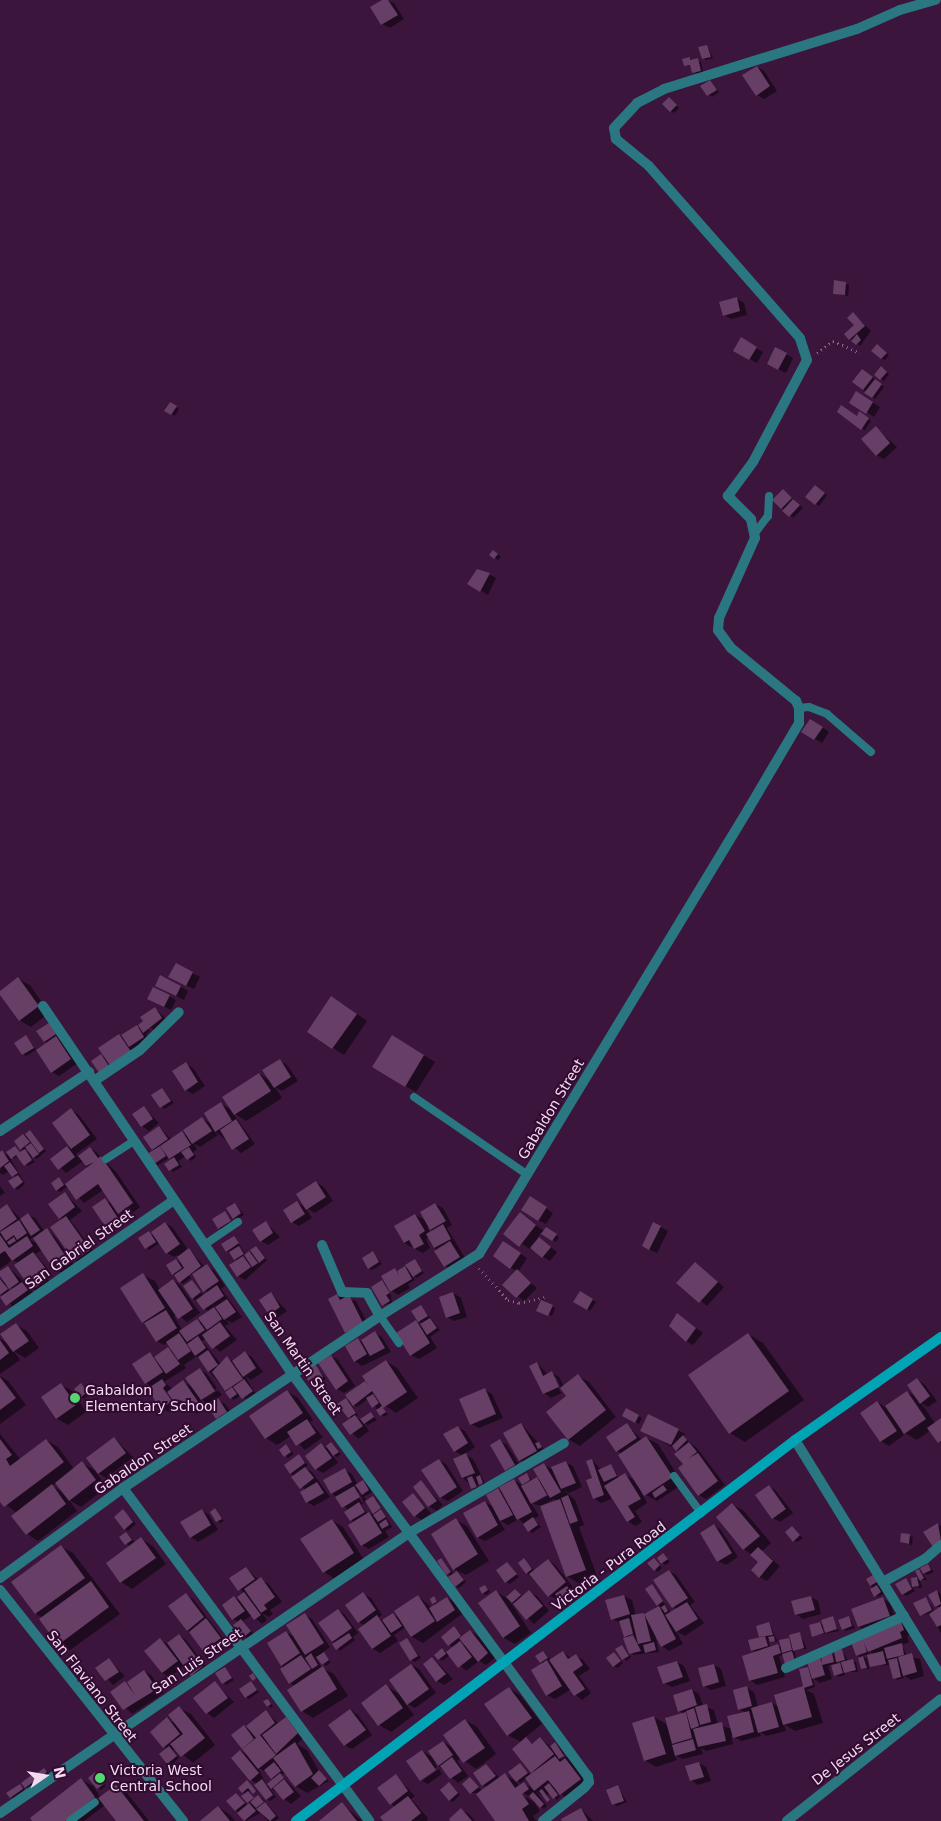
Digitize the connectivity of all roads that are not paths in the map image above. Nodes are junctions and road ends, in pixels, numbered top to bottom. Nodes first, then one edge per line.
1 (936, 0) edge
2 (769, 496) dead end
3 (755, 533) junction
4 (800, 708) junction
5 (871, 752) dead end
6 (43, 1006) dead end
7 (180, 1012) dead end
8 (91, 1076) junction
9 (414, 1098) dead end
10 (0, 1130) edge
11 (134, 1141) junction
12 (106, 1160) dead end
13 (528, 1175) junction
14 (174, 1200) junction
15 (238, 1222) dead end
16 (204, 1245) junction
17 (322, 1246) dead end
18 (380, 1316) junction
19 (0, 1321) edge
20 (941, 1336) edge
21 (399, 1343) dead end
22 (292, 1374) junction
23 (795, 1440) junction
24 (564, 1443) dead end
25 (674, 1476) dead end
26 (123, 1488) junction
27 (701, 1513) junction
28 (409, 1533) junction
29 (941, 1545) edge
30 (0, 1578) edge
31 (883, 1582) junction
32 (0, 1590) edge
33 (904, 1616) junction
34 (242, 1648) junction
35 (504, 1664) junction
36 (786, 1668) dead end
37 (941, 1676) edge
38 (941, 1699) edge
39 (112, 1735) junction
40 (342, 1786) junction
41 (95, 1802) dead end
42 (0, 1813) edge
43 (551, 1819) edge
44 (70, 1821) edge
45 (183, 1821) edge
46 (296, 1821) edge
47 (369, 1821) edge
48 (787, 1821) edge

1 - 3 street
2 - 3 lane
3 - 4 street
4 - 5 lane
4 - 13 street, Gabaldon Street
6 - 8 street, San Martin Street
7 - 8 street
8 - 10 street
8 - 11 street, San Martin Street
9 - 13 lane
11 - 12 lane
11 - 14 street, San Martin Street
13 - 18 street, Gabaldon Street
14 - 16 street, San Martin Street
14 - 19 street, San Gabriel Street
15 - 16 lane
16 - 22 street, San Martin Street
17 - 18 street
18 - 21 lane
18 - 22 street, Gabaldon Street
20 - 23 main road, Victoria - Pura Road
22 - 26 street, Gabaldon Street
22 - 28 street, San Martin Street
23 - 27 main road, Victoria - Pura Road
23 - 31 street
24 - 28 street, San Luis Street
25 - 27 lane
26 - 30 street, Gabaldon Street
26 - 34 street
27 - 35 main road, Victoria - Pura Road
28 - 34 street, San Luis Street
28 - 35 street, San Martin Street
29 - 31 street
31 - 33 street
32 - 39 street, San Flaviano Street
33 - 36 street
33 - 37 street
34 - 39 street, San Luis Street
34 - 40 street
35 - 40 main road, Victoria - Pura Road
35 - 43 street, San Martin Street
38 - 48 street, De Jesus Street
39 - 42 street, San Luis Street
39 - 45 street, San Flaviano Street
40 - 46 main road, Victoria - Pura Road
40 - 47 street
41 - 44 lane

